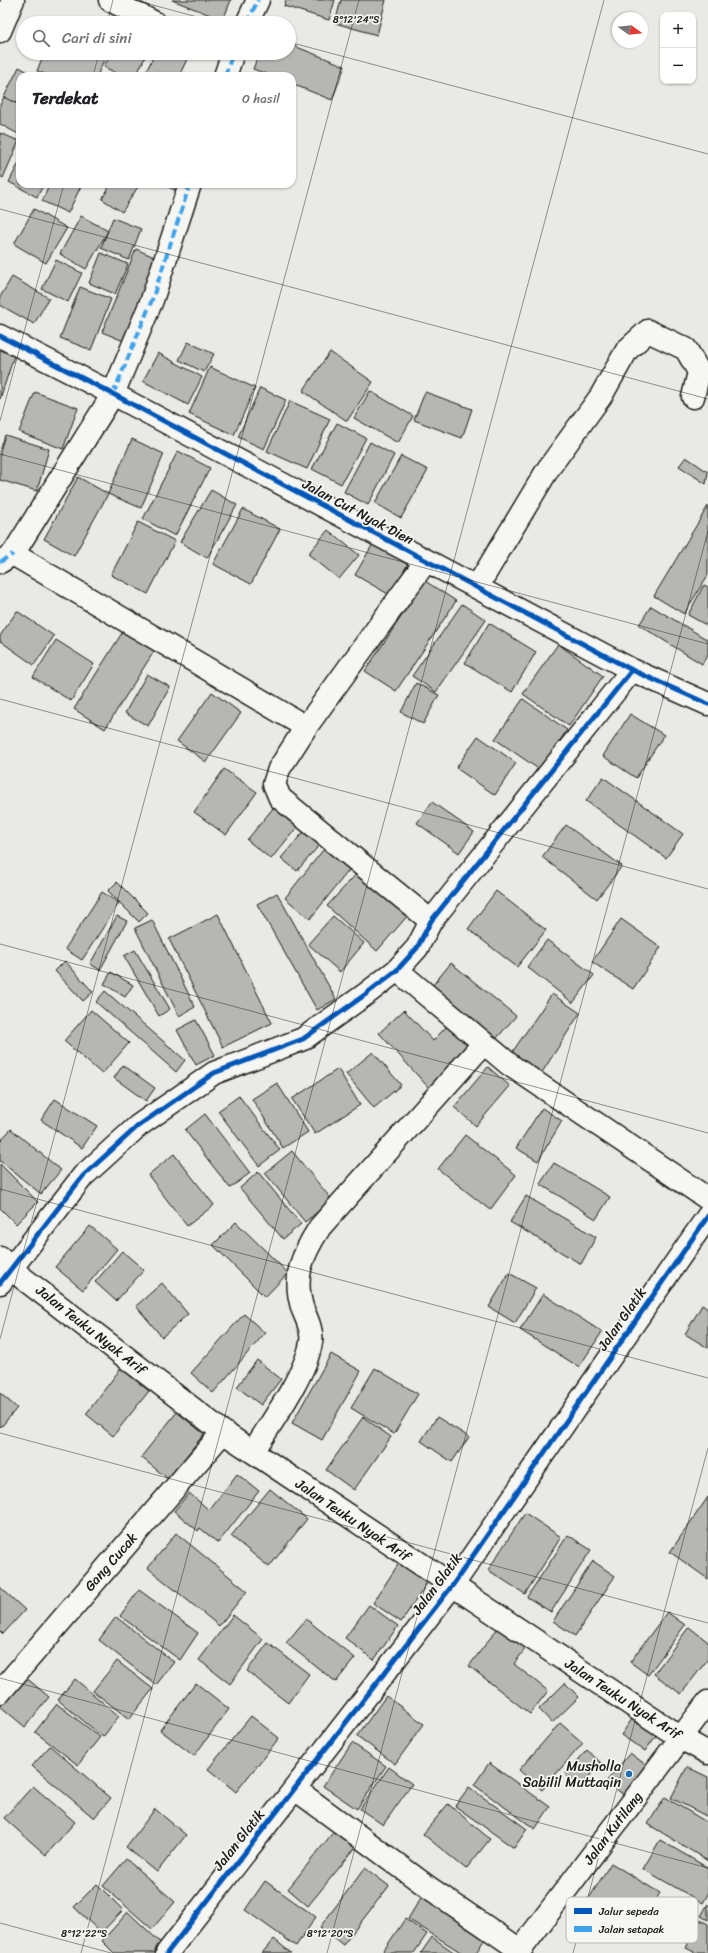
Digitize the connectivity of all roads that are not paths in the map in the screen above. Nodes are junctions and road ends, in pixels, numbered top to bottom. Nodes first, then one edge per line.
1 (14, 0) edge
2 (110, 0) edge
3 (258, 0) edge
4 (141, 16) edge
5 (250, 16) edge
6 (0, 31) edge
7 (189, 188) edge
8 (0, 336) edge
9 (113, 394) junction
10 (693, 397) dead end
11 (7, 558) edge
12 (426, 562) junction
13 (477, 587) junction
14 (632, 670) junction
15 (708, 704) edge
16 (306, 727) junction
17 (431, 922) junction
18 (397, 970) junction
19 (484, 1043) junction
20 (708, 1199) edge
21 (708, 1216) edge
22 (4, 1270) edge
23 (222, 1432) junction
24 (253, 1452) junction
25 (452, 1586) junction
26 (0, 1692) edge
27 (708, 1702) edge
28 (681, 1738) junction
29 (708, 1753) edge
30 (295, 1789) junction
31 (519, 1952) edge
32 (167, 1953) edge

1 - 6 street
2 - 4 street
3 - 5 street
7 - 9 street
8 - 9 street, Jalan Cut Nyak Dien
9 - 11 street
9 - 12 street, Jalan Cut Nyak Dien
10 - 13 street
11 - 16 street
12 - 13 street, Jalan Cut Nyak Dien
12 - 16 street
13 - 14 street, Jalan Cut Nyak Dien
14 - 15 street, Jalan Cut Nyak Dien
14 - 17 street
16 - 17 street
17 - 18 street
18 - 19 street
18 - 22 street
19 - 20 street
19 - 24 street
21 - 25 street, Jalan Glatik
22 - 23 street, Jalan Teuku Nyak Arif
23 - 24 street, Jalan Teuku Nyak Arif
23 - 26 street, Gang Cucak
24 - 25 street, Jalan Teuku Nyak Arif
25 - 28 street, Jalan Teuku Nyak Arif
25 - 30 street, Jalan Glatik
27 - 28 street, Jalan Kutilang
28 - 29 street, Jalan Teuku Nyak Arif
28 - 31 street, Jalan Kutilang
30 - 31 street
30 - 32 street, Jalan Glatik

